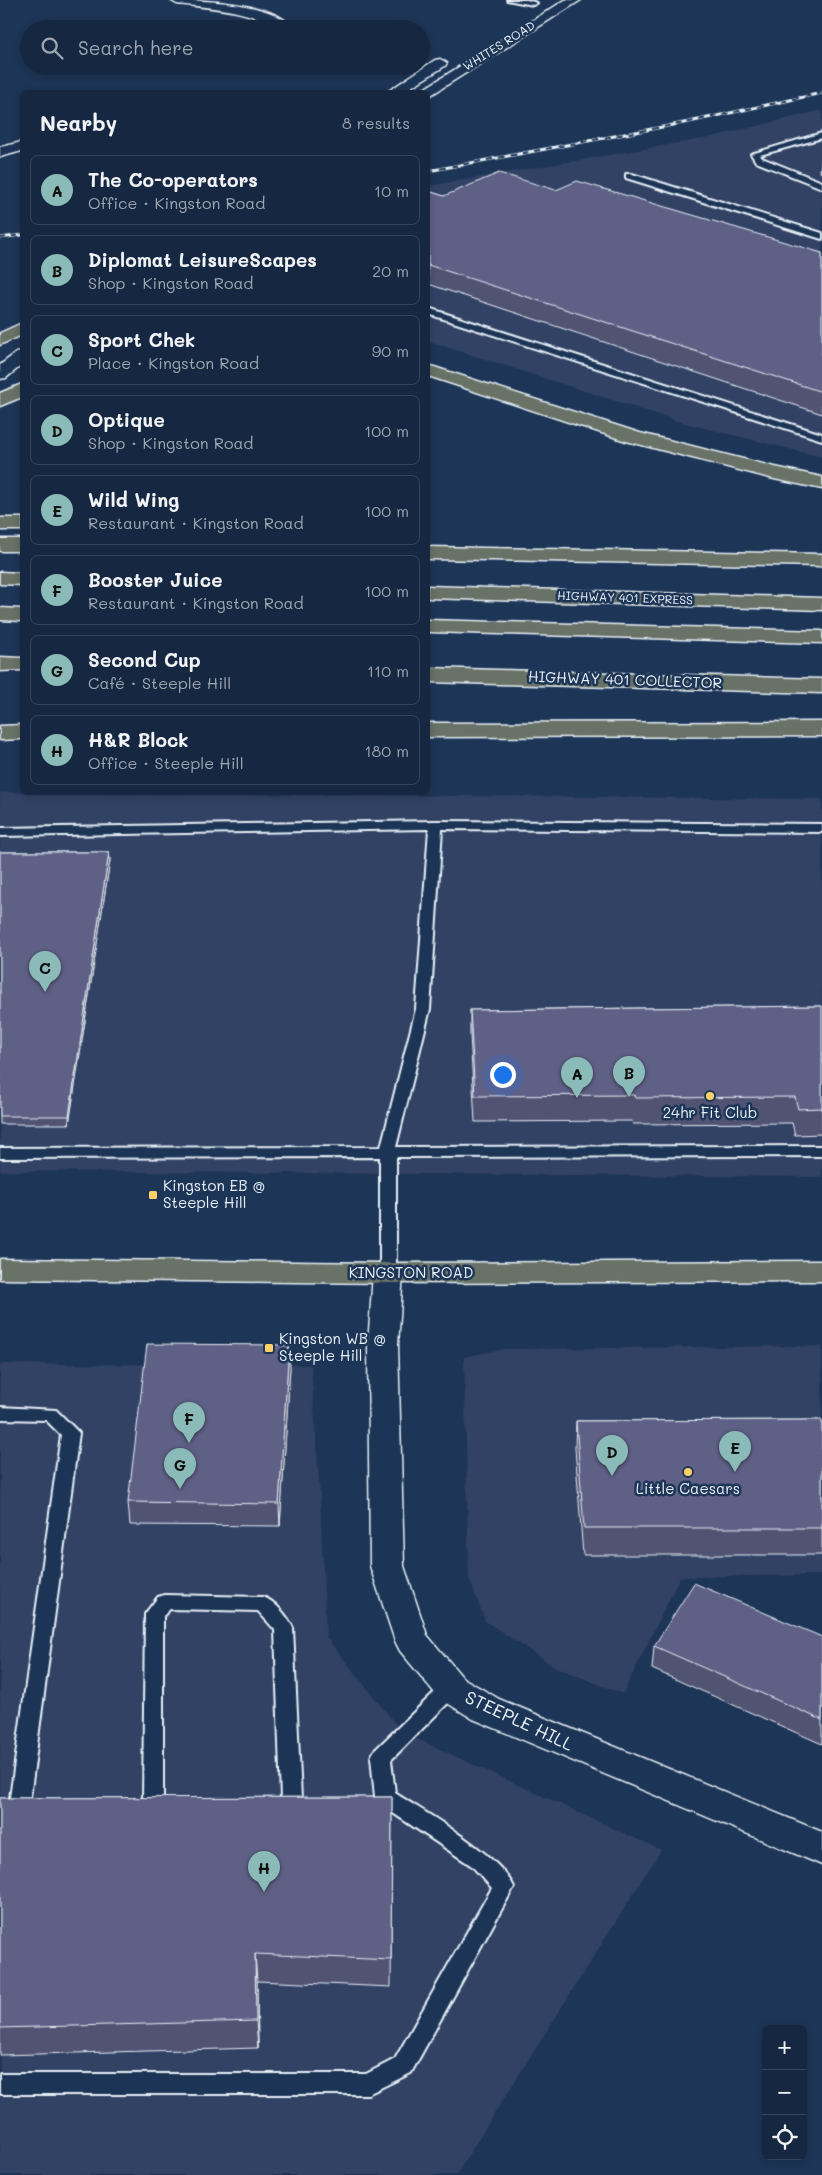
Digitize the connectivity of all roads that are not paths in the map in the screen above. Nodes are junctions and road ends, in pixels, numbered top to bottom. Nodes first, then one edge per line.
1 (177, 0) edge
2 (511, 0) edge
3 (574, 0) edge
4 (535, 2) edge
5 (516, 14) dead end
6 (276, 20) edge
7 (451, 56) dead end
8 (430, 69) edge
9 (421, 75) edge
10 (397, 90) edge
11 (429, 90) edge
12 (822, 135) edge
13 (20, 147) edge
14 (0, 152) edge
15 (629, 176) dead end
16 (822, 185) edge
17 (822, 236) edge
18 (430, 312) edge
19 (20, 330) edge
20 (20, 330) edge
21 (0, 340) edge
22 (0, 345) edge
23 (20, 359) edge
24 (430, 371) edge
25 (0, 374) edge
26 (20, 391) edge
27 (0, 400) edge
28 (822, 437) edge
29 (822, 483) edge
30 (0, 524) edge
31 (20, 524) edge
32 (0, 545) edge
33 (20, 545) edge
34 (430, 553) edge
35 (822, 560) edge
36 (0, 578) edge
37 (20, 579) edge
38 (430, 592) edge
39 (822, 604) edge
40 (0, 614) edge
41 (20, 615) edge
42 (430, 626) edge
43 (822, 637) edge
44 (0, 664) edge
45 (20, 664) edge
46 (430, 675) edge
47 (822, 686) edge
48 (822, 729) edge
49 (430, 730) edge
50 (20, 732) edge
51 (0, 733) edge
52 (436, 825) junction
53 (822, 828) edge
54 (0, 832) edge
55 (388, 1150) junction
56 (822, 1150) edge
57 (0, 1153) edge
58 (0, 1269) edge
59 (822, 1271) edge
60 (388, 1273) junction
61 (0, 1413) edge
62 (450, 1688) junction
63 (291, 1799) edge
64 (153, 1803) edge
65 (19, 1805) edge
66 (822, 1849) edge
67 (0, 2084) edge

1 - 6 main road
2 - 4 lane
3 - 11 main road, WHITES ROAD
4 - 5 main road, WHITES ROAD
7 - 8 main road, WHITES ROAD
9 - 10 main road, WHITES ROAD
12 - 16 lane
13 - 14 main road
15 - 17 lane
18 - 28 lane
19 - 21 main road
20 - 22 main road
23 - 25 main road
24 - 29 main road
26 - 27 main road
30 - 31 main road
32 - 33 main road
34 - 35 main road
36 - 37 main road
38 - 39 main road, HIGHWAY 401 EXPRESS
40 - 41 main road
42 - 43 main road
44 - 45 main road
46 - 47 main road, HIGHWAY 401 COLLECTOR
48 - 49 main road
50 - 51 main road
52 - 53 lane
52 - 54 lane
52 - 55 lane
55 - 56 lane
55 - 57 lane
55 - 60 lane
58 - 60 main road, KINGSTON ROAD
59 - 60 main road, KINGSTON ROAD
60 - 62 main road, STEEPLE HILL
61 - 65 lane
62 - 66 main road, STEEPLE HILL
62 - 67 lane
63 - 64 lane

